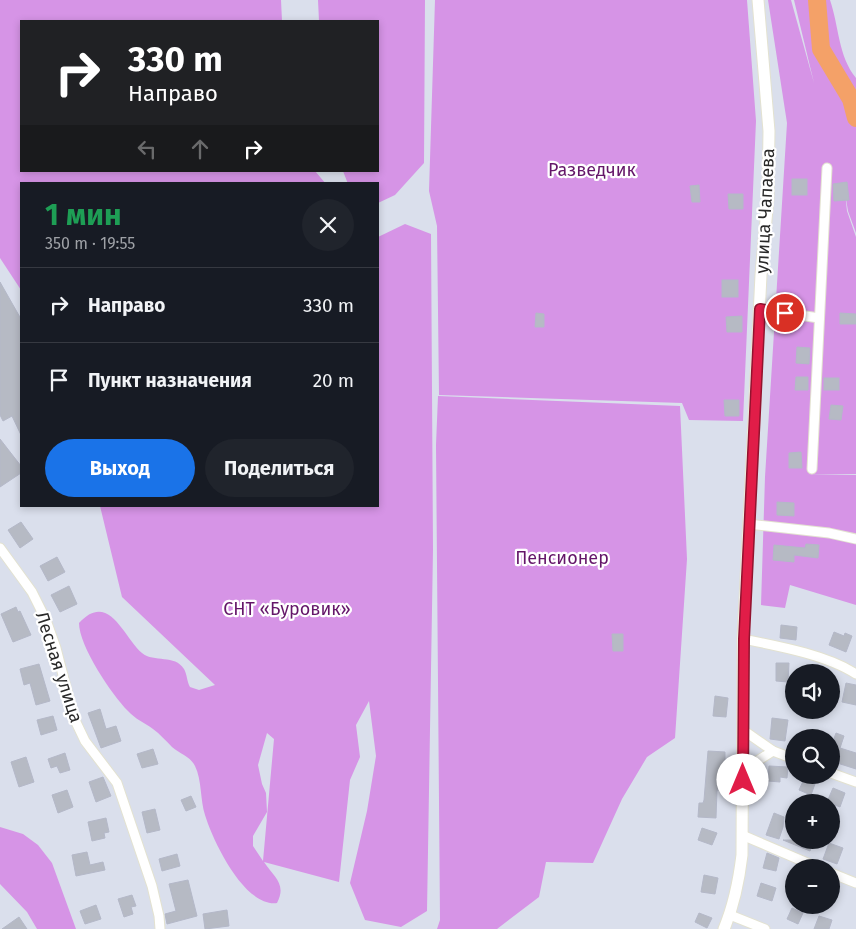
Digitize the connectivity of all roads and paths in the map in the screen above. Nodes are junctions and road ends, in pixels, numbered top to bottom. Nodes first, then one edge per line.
1 (758, 0) edge
2 (827, 168) dead end
3 (760, 309) junction
4 (819, 318) junction
5 (812, 469) dead end
6 (748, 524) junction
7 (856, 539) edge
8 (0, 548) edge
9 (744, 639) junction
10 (856, 674) edge
11 (743, 730) junction
12 (773, 751) junction
13 (785, 756) edge
14 (743, 770) junction
15 (840, 776) edge
16 (856, 782) edge
17 (742, 835) junction
18 (798, 859) edge
19 (840, 877) edge
20 (856, 883) edge
21 (730, 915) junction
22 (160, 929) edge
23 (724, 929) edge
24 (765, 929) edge

1 - 3 street, улица Чапаева
2 - 4 street
3 - 4 street
3 - 6 street, улица Чапаева
4 - 5 street
6 - 7 street
6 - 9 street, улица Чапаева
8 - 22 street, Лесная улица
9 - 10 street
9 - 11 street, улица Чапаева
11 - 12 street
11 - 14 street, улица Чапаева
12 - 13 street
12 - 14 street
14 - 17 street, улица Чапаева
15 - 16 street
17 - 18 street
17 - 21 street, улица Чапаева
19 - 20 street
21 - 23 street, улица Чапаева
21 - 24 street

